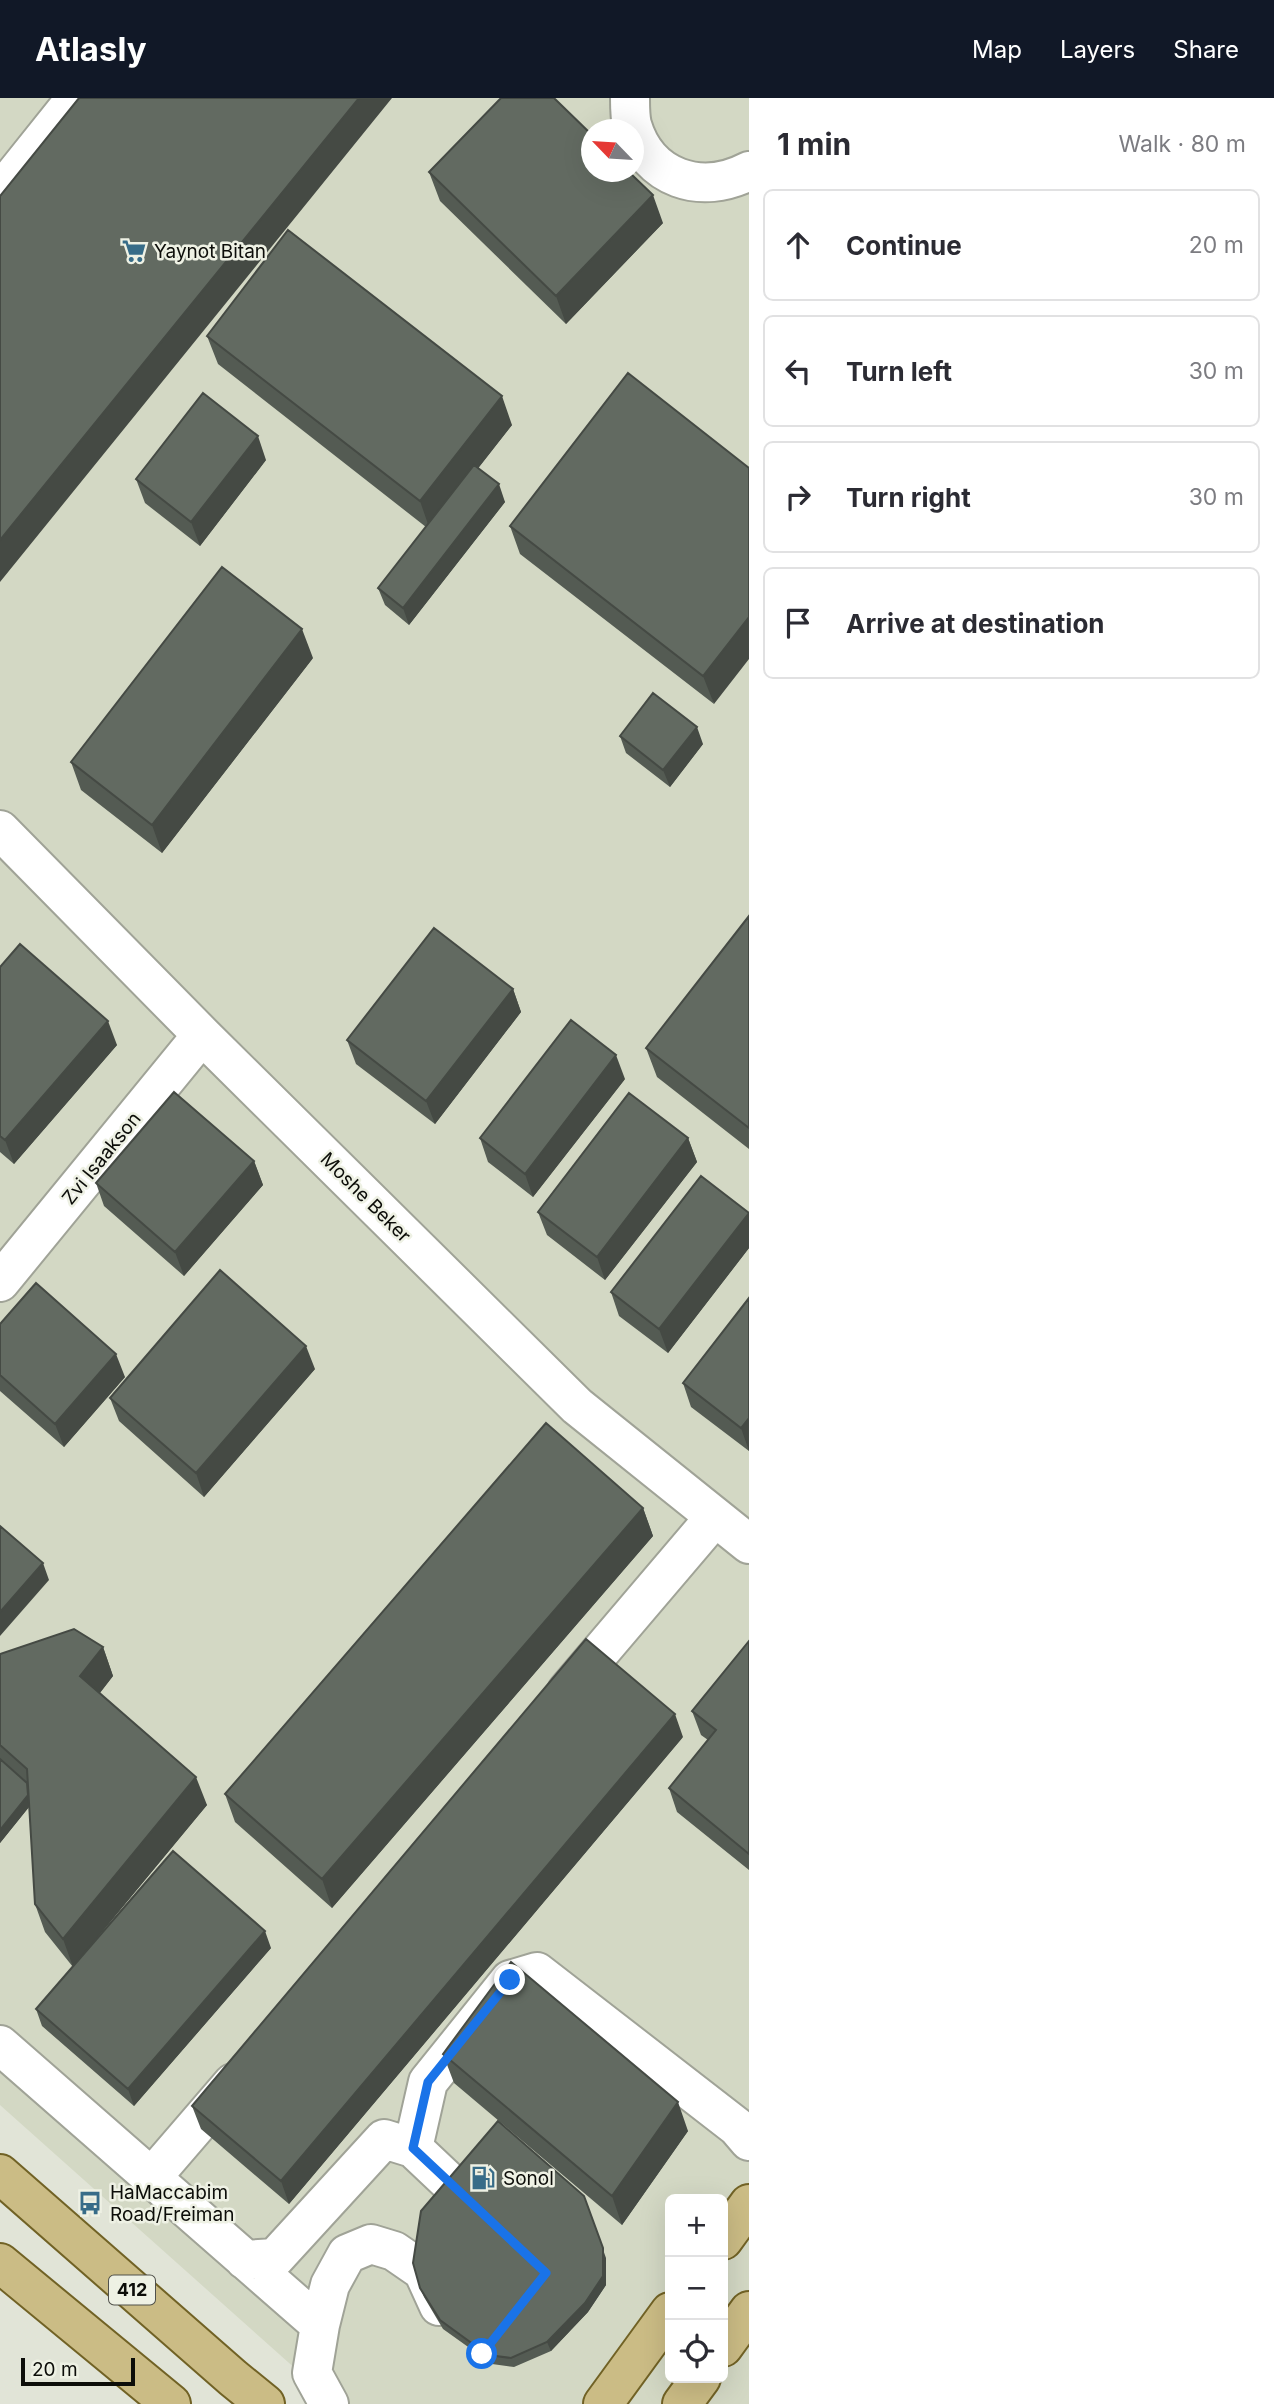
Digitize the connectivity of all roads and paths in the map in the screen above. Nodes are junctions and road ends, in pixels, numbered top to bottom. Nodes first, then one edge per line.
1 (76, 98) edge
2 (630, 98) edge
3 (741, 186) edge
4 (0, 193) edge
5 (0, 830) edge
6 (202, 1035) junction
7 (0, 1282) edge
8 (715, 1517) junction
9 (749, 1545) edge
10 (543, 1720) edge
11 (0, 2045) edge
12 (252, 2060) edge
13 (749, 2141) edge
14 (413, 2148) junction
15 (0, 2174) edge
16 (152, 2177) junction
17 (749, 2204) edge
18 (728, 2233) edge
19 (508, 2237) edge
20 (245, 2260) junction
21 (0, 2263) edge
22 (749, 2311) edge
23 (665, 2319) edge
24 (320, 2325) junction
25 (459, 2330) edge
26 (728, 2340) edge
27 (697, 2383) edge
28 (171, 2404) edge
29 (265, 2404) edge
30 (328, 2404) edge
31 (603, 2404) edge
32 (682, 2404) edge

1 - 4 street
2 - 3 street
5 - 6 street, Moshe Beker
6 - 7 street, Zvi Isaakson
6 - 8 street, Moshe Beker
8 - 9 street, Moshe Beker
8 - 10 street
11 - 16 street
12 - 16 street
13 - 14 street
14 - 19 street
14 - 20 street
15 - 29 main road, 412
16 - 20 street
17 - 18 main road
20 - 24 street
21 - 28 main road
22 - 26 main road
23 - 31 main road
24 - 25 street
24 - 30 street
27 - 32 main road

